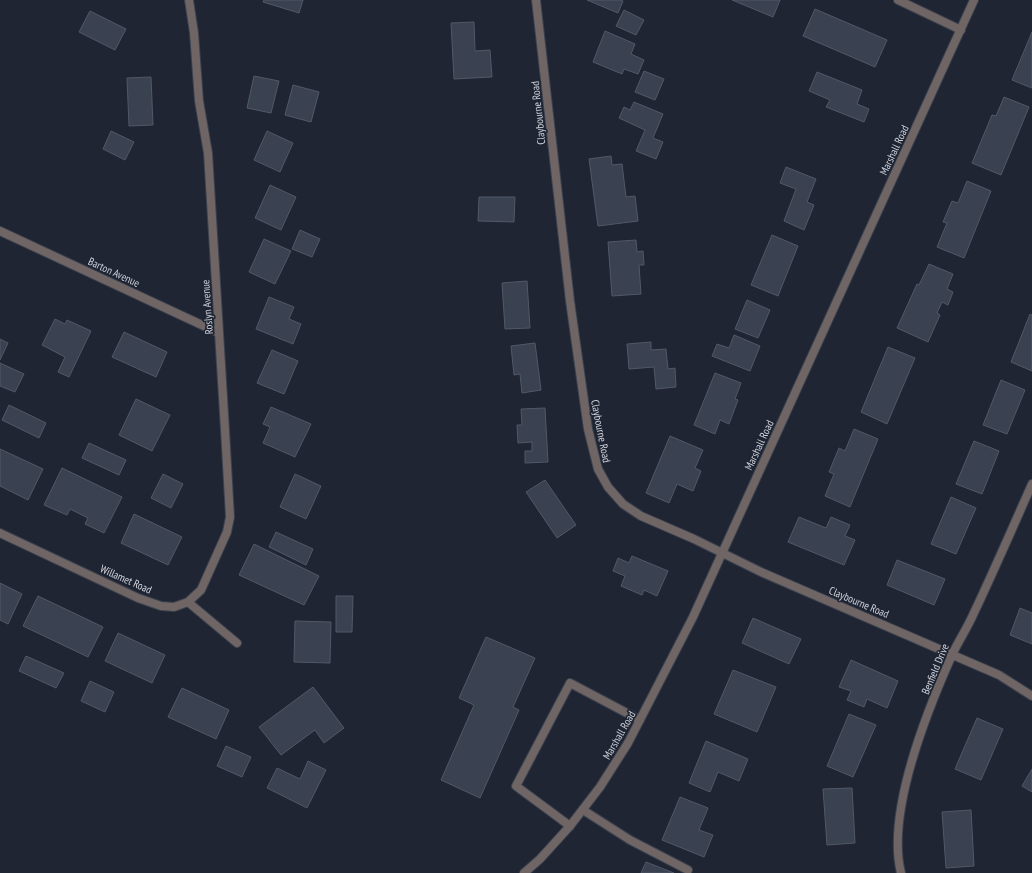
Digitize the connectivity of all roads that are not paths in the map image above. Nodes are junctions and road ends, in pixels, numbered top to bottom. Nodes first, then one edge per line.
1 (536, 0) edge
2 (898, 0) edge
3 (974, 0) edge
4 (188, 1) edge
5 (961, 30) junction
6 (0, 231) edge
7 (219, 333) junction
8 (1032, 484) edge
9 (0, 533) edge
10 (722, 553) junction
11 (188, 602) junction
12 (238, 643) dead end
13 (953, 654) junction
14 (1032, 696) edge
15 (640, 720) junction
16 (583, 810) junction
17 (570, 826) junction
18 (688, 870) dead end
19 (524, 873) edge
20 (901, 873) edge

1 - 10 street, Claybourne Road
2 - 5 street
3 - 5 street, Marshall Road
4 - 7 street, Roslyn Avenue
5 - 10 street, Marshall Road
6 - 7 street, Barton Avenue
7 - 11 street, Roslyn Avenue
8 - 13 street, Benfield Drive
9 - 11 street, Willamet Road
10 - 13 street, Claybourne Road
10 - 15 street, Marshall Road
11 - 12 street
13 - 14 street, Claybourne Road
13 - 20 street, Benfield Drive
15 - 16 street, Marshall Road
15 - 17 street
16 - 17 street, Marshall Road
16 - 18 street
17 - 19 street, Marshall Road

